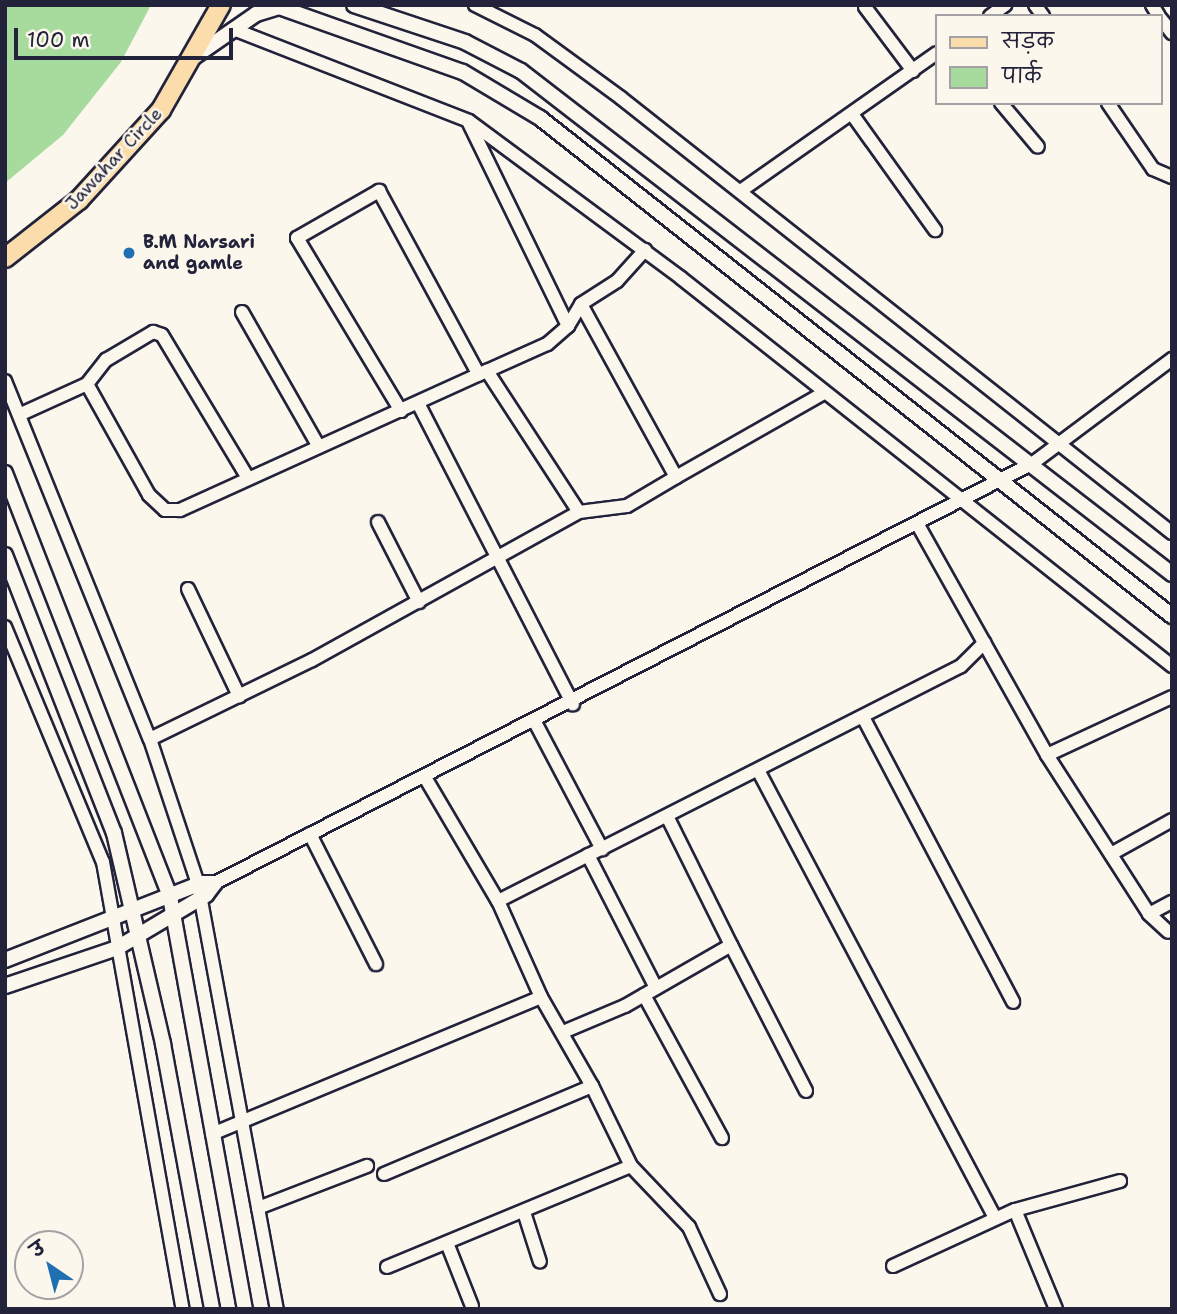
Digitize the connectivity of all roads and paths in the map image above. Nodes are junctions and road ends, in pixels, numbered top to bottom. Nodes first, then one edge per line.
1 (221, 5) edge
2 (354, 5) edge
3 (475, 5) edge
4 (865, 7) edge
5 (233, 29) junction
6 (936, 54) edge
7 (193, 57) junction
8 (913, 71) junction
9 (1003, 105) edge
10 (1109, 105) edge
11 (852, 114) junction
12 (469, 121) junction
13 (1038, 147) dead end
14 (1172, 177) edge
15 (742, 190) junction
16 (935, 230) dead end
17 (645, 250) junction
18 (5, 258) edge
19 (581, 304) junction
20 (242, 312) dead end
21 (568, 326) junction
22 (1172, 359) edge
23 (483, 373) junction
24 (5, 381) edge
25 (87, 384) junction
26 (824, 393) junction
27 (418, 403) junction
28 (401, 411) junction
29 (20, 414) junction
30 (1063, 444) junction
31 (319, 447) junction
32 (1033, 463) junction
33 (5, 473) edge
34 (676, 477) junction
35 (248, 478) junction
36 (999, 481) junction
37 (963, 501) junction
38 (579, 512) junction
39 (378, 522) dead end
40 (918, 525) junction
41 (1172, 533) edge
42 (5, 555) edge
43 (499, 558) junction
44 (1172, 574) edge
45 (188, 589) dead end
46 (419, 602) junction
47 (1172, 616) edge
48 (5, 627) edge
49 (984, 643) junction
50 (1172, 666) edge
51 (239, 696) junction
52 (1172, 697) edge
53 (573, 704) junction
54 (863, 717) junction
55 (535, 722) junction
56 (150, 739) junction
57 (1046, 755) junction
58 (758, 770) junction
59 (426, 779) junction
60 (667, 816) junction
61 (1172, 820) edge
62 (310, 834) junction
63 (602, 849) junction
64 (1111, 854) junction
65 (588, 855) junction
66 (215, 883) joint
67 (199, 891) junction
68 (170, 897) junction
69 (498, 901) junction
70 (1172, 902) edge
71 (135, 912) junction
72 (174, 914) junction
73 (1149, 914) junction
74 (112, 921) junction
75 (1168, 932) dead end
76 (140, 934) junction
77 (731, 945) junction
78 (117, 948) junction
79 (5, 960) edge
80 (376, 964) dead end
81 (5, 986) edge
82 (656, 988) junction
83 (644, 995) junction
84 (541, 997) junction
85 (1013, 1002) dead end
86 (562, 1032) junction
87 (592, 1086) junction
88 (806, 1091) dead end
89 (241, 1122) junction
90 (212, 1135) junction
91 (722, 1138) dead end
92 (631, 1166) junction
93 (367, 1167) dead end
94 (384, 1174) dead end
95 (1120, 1181) dead end
96 (258, 1208) junction
97 (1015, 1210) junction
98 (524, 1212) junction
99 (994, 1216) junction
100 (447, 1243) junction
101 (540, 1262) dead end
102 (893, 1266) dead end
103 (387, 1267) dead end
104 (720, 1294) dead end
105 (472, 1306) dead end
106 (183, 1309) edge
107 (212, 1309) edge
108 (245, 1309) edge
109 (277, 1309) edge
110 (1056, 1309) edge

1 - 7 main road, Jawahar Circle
2 - 32 street
3 - 15 street
4 - 8 street
5 - 7 street
5 - 12 street
5 - 36 street
6 - 8 street
7 - 18 main road, Jawahar Circle
8 - 11 street
9 - 13 street
10 - 14 street
11 - 15 street
11 - 16 street
12 - 17 street
12 - 21 street
15 - 30 street
17 - 19 street
17 - 26 street
19 - 21 street
19 - 34 street
20 - 31 street
21 - 23 street
22 - 30 street
23 - 27 street
23 - 28 street
23 - 38 street
24 - 29 street
25 - 29 street
25 - 35 street
25 - 35 street
26 - 34 street
26 - 37 street
27 - 28 street
27 - 43 street
28 - 31 street
29 - 56 street
30 - 32 street
30 - 41 street
31 - 35 street
32 - 36 street
32 - 44 street
33 - 68 street
34 - 38 street
36 - 37 street
36 - 47 street
37 - 40 street
37 - 50 street
38 - 43 street
39 - 46 street
40 - 49 street
40 - 53 street
42 - 71 street
43 - 46 street
43 - 53 street
45 - 51 street
46 - 51 street
48 - 74 street
49 - 54 street
49 - 57 street
51 - 56 street
52 - 57 street
53 - 55 street
54 - 58 street
54 - 85 street
55 - 59 street
55 - 63 street
56 - 67 street
57 - 64 street
58 - 60 street
58 - 99 street
59 - 62 street
59 - 69 street
60 - 63 street
60 - 77 street
61 - 64 street
62 - 66 street
62 - 80 street
63 - 65 street
64 - 73 street
65 - 69 street
65 - 82 street
66 - 67 street
67 - 68 street
67 - 72 street
67 - 89 street
68 - 71 street
68 - 72 street
69 - 84 street
70 - 73 street
71 - 74 street
71 - 76 street
72 - 76 street
72 - 90 street
73 - 75 street
74 - 78 street
74 - 79 street
76 - 78 street
76 - 107 street
77 - 82 street
77 - 88 street
78 - 81 street
78 - 106 street
82 - 83 street
83 - 86 street
83 - 91 street
84 - 86 street
84 - 89 street
86 - 87 street
87 - 92 street
87 - 94 street
89 - 90 street
89 - 96 street
90 - 108 street
92 - 98 street
92 - 104 street
93 - 96 street
95 - 97 street
96 - 109 street
97 - 99 street
97 - 110 street
98 - 100 street
98 - 101 street
99 - 102 street
100 - 103 street
100 - 105 street

